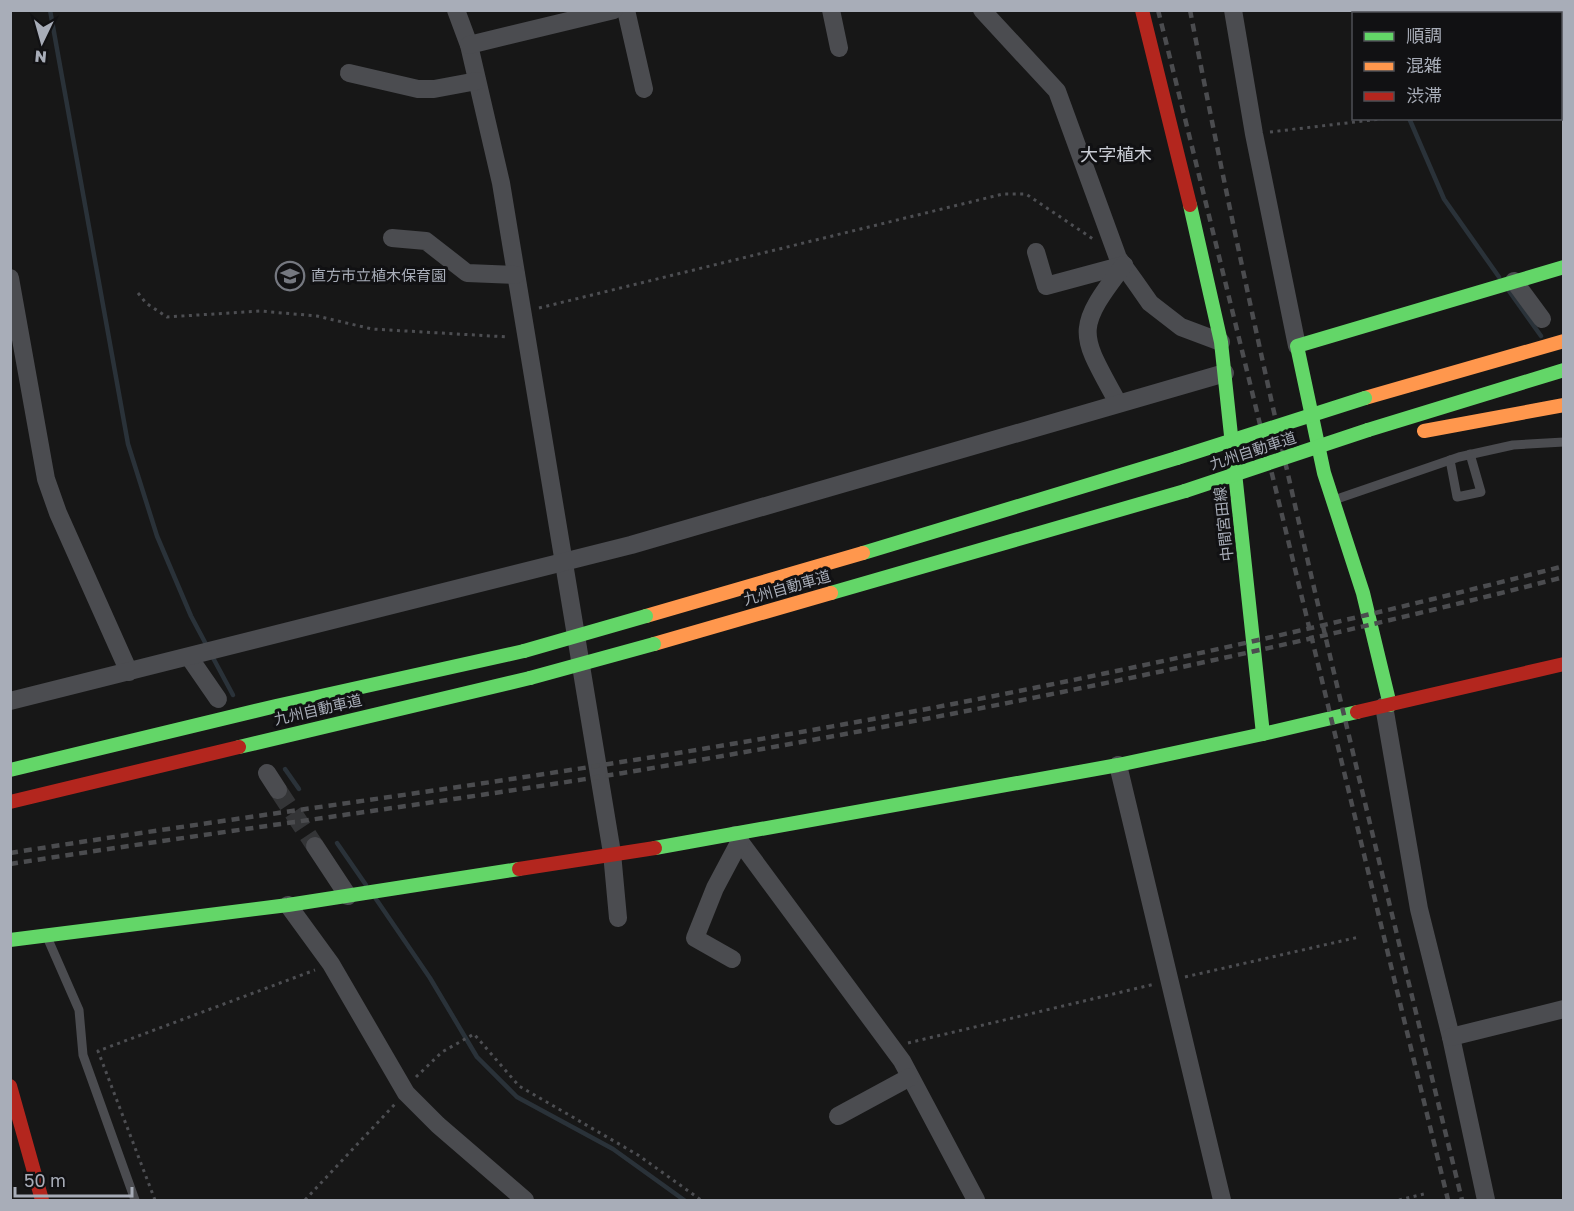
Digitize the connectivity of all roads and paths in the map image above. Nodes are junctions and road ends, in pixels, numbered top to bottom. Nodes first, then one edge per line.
1 (456, 10) edge
2 (614, 10) edge
3 (626, 10) edge
4 (831, 10) edge
5 (982, 10) edge
6 (1142, 10) edge
7 (1233, 10) edge
8 (469, 45) junction
9 (839, 48) dead end
10 (349, 73) dead end
11 (477, 81) junction
12 (644, 89) dead end
13 (1372, 120) edge
14 (1254, 134) junction
15 (392, 238) dead end
16 (1036, 252) dead end
17 (1121, 262) junction
18 (1563, 267) edge
19 (516, 275) junction
20 (10, 278) edge
21 (1514, 281) junction
22 (138, 293) dead end
23 (522, 312) junction
24 (1542, 320) dead end
25 (526, 338) junction
26 (1563, 340) edge
27 (1221, 342) junction
28 (1516, 344) dead end
29 (1297, 346) junction
30 (1563, 370) edge
31 (1225, 373) junction
32 (1423, 381) junction
33 (1118, 403) junction
34 (1559, 414) edge
35 (1369, 435) junction
36 (1563, 442) edge
37 (1470, 454) junction
38 (1450, 460) junction
39 (1332, 501) junction
40 (565, 563) junction
41 (193, 655) junction
42 (1563, 664) edge
43 (129, 672) junction
44 (218, 699) dead end
45 (10, 701) edge
46 (1387, 706) junction
47 (1263, 734) junction
48 (1118, 765) junction
49 (10, 770) edge
50 (267, 773) dead end
51 (278, 790) tunnel mouth
52 (10, 802) edge
53 (738, 838) junction
54 (315, 846) tunnel mouth
55 (612, 853) junction
56 (352, 895) junction
57 (288, 905) junction
58 (618, 918) dead end
59 (46, 934) junction
60 (1359, 937) dead end
61 (10, 940) edge
62 (732, 959) dead end
63 (332, 964) junction
64 (1170, 980) junction
65 (1563, 1009) edge
66 (1451, 1037) junction
67 (891, 1047) junction
68 (910, 1077) junction
69 (10, 1086) edge
70 (406, 1093) junction
71 (838, 1116) dead end
72 (1424, 1194) dead end
73 (42, 1200) edge
74 (135, 1200) edge
75 (155, 1200) edge
76 (305, 1200) edge
77 (525, 1200) edge
78 (701, 1200) edge
79 (976, 1200) edge
80 (1222, 1200) edge
81 (1399, 1200) edge
82 (1486, 1200) edge

1 - 8 street
2 - 8 street
3 - 12 street
4 - 9 street
5 - 17 street
6 - 27 main road, 中間宮田線
7 - 14 street
8 - 11 street
10 - 11 street
11 - 19 street
13 - 14 path
14 - 29 street
15 - 19 street
16 - 17 street
17 - 23 path
17 - 27 street
17 - 33 street
18 - 21 main road
19 - 23 street
20 - 43 street
21 - 24 street
21 - 29 main road
22 - 25 path
23 - 25 street
25 - 40 street
26 - 32 main road, 九州自動車道
27 - 31 main road, 中間宮田線
28 - 32 lane
29 - 39 main road
30 - 35 main road, 九州自動車道
31 - 33 street
31 - 47 main road, 中間宮田線
32 - 49 main road, 九州自動車道, bridge
33 - 40 street
34 - 35 main road
35 - 52 main road, 九州自動車道, bridge
36 - 37 lane
37 - 38 lane
37 - 38 lane
38 - 39 lane
39 - 46 main road
40 - 41 street
40 - 55 street
41 - 43 street
41 - 44 street
42 - 46 main road
43 - 45 street
46 - 47 main road
46 - 66 street
47 - 48 main road
48 - 53 main road
48 - 64 street
50 - 51 street
53 - 55 main road
53 - 62 street
53 - 67 street
54 - 56 street
55 - 56 main road
55 - 58 street
56 - 57 main road
57 - 59 main road
57 - 63 street
59 - 61 main road
59 - 74 lane
60 - 64 path
63 - 70 street
63 - 75 path
64 - 67 path
64 - 80 street
65 - 66 street
66 - 82 street
67 - 68 street
68 - 71 street
68 - 79 street
69 - 73 main road
70 - 76 path
70 - 77 street
70 - 78 path
72 - 81 path

